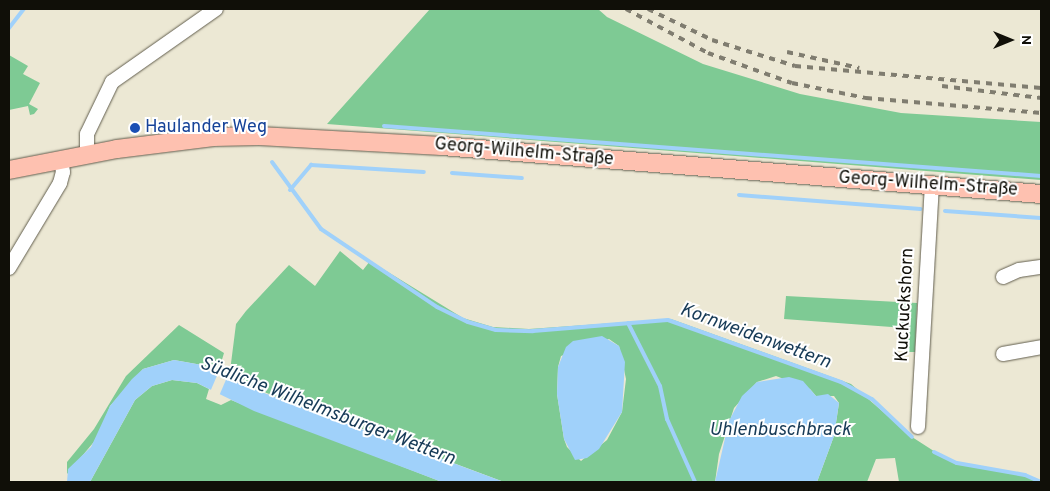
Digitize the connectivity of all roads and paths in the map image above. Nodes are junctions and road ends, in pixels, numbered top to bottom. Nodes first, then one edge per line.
1 (216, 9) edge
2 (87, 154) junction
3 (61, 159) junction
4 (9, 170) edge
5 (932, 185) junction
6 (1041, 194) edge
7 (1041, 267) edge
8 (9, 268) edge
9 (1003, 277) dead end
10 (1041, 347) edge
11 (1003, 354) dead end
12 (918, 426) dead end

1 - 2 street
2 - 3 main road, Georg-Wilhelm-Straße
2 - 5 main road, Georg-Wilhelm-Straße
3 - 4 main road, Georg-Wilhelm-Straße
3 - 8 street
5 - 6 main road, Georg-Wilhelm-Straße
5 - 12 street, Kuckuckshorn
7 - 9 street
10 - 11 street

